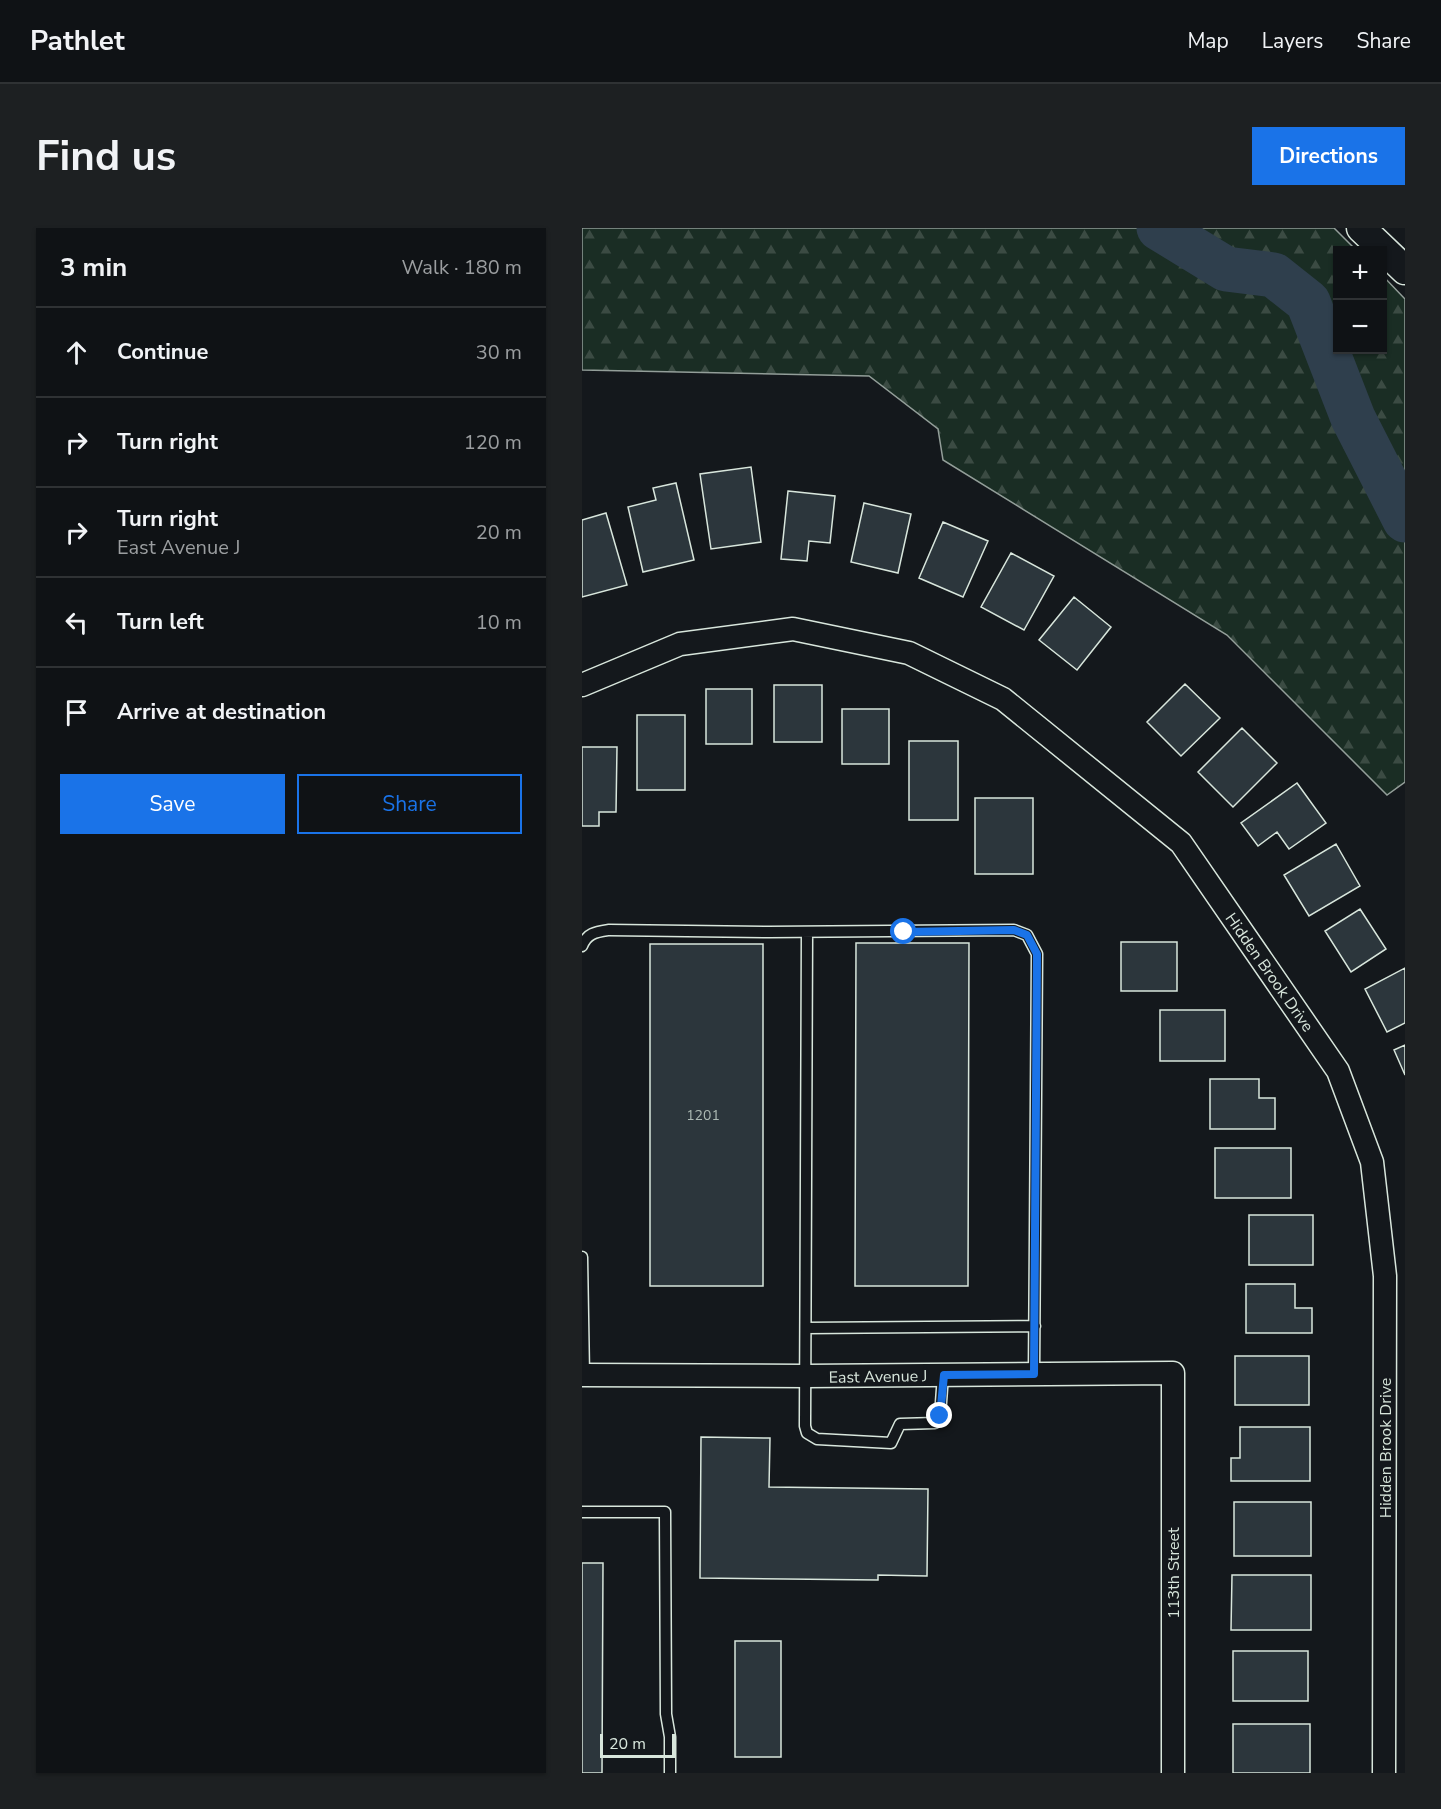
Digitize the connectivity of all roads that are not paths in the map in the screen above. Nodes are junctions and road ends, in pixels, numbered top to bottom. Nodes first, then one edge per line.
1 (1361, 228) edge
2 (1405, 270) edge
3 (582, 685) edge
4 (807, 932) junction
5 (582, 946) edge
6 (582, 1257) edge
7 (1035, 1326) junction
8 (806, 1328) junction
9 (1173, 1373) joint
10 (1034, 1374) junction
11 (583, 1375) edge
12 (944, 1375) junction
13 (806, 1377) junction
14 (582, 1512) edge
15 (670, 1773) edge
16 (1173, 1773) edge
17 (1384, 1773) edge

1 - 2 street
3 - 17 street, Hidden Brook Drive
4 - 5 lane
4 - 7 lane
4 - 8 lane
6 - 11 lane
7 - 8 lane
7 - 10 lane
8 - 13 lane
9 - 10 street, East Avenue J
9 - 16 street, 113th Street
10 - 12 street, East Avenue J
11 - 13 street, East Avenue J
12 - 13 street, East Avenue J
12 - 13 lane
14 - 15 lane

